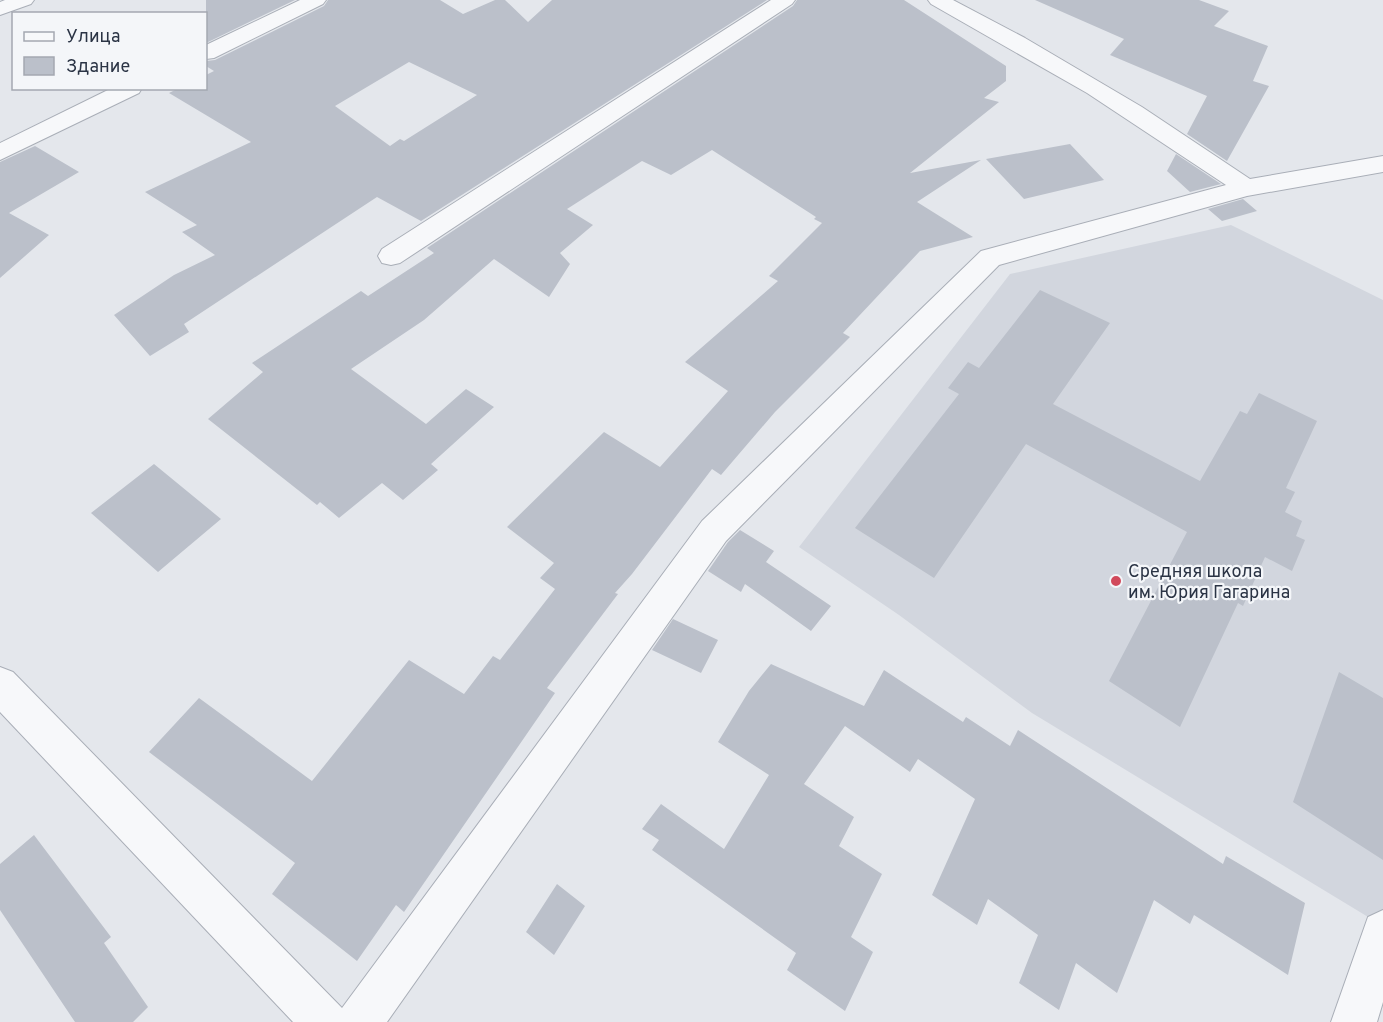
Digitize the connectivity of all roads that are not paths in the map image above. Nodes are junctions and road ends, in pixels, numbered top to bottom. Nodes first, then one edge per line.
1 (24, 0) edge
2 (316, 0) edge
3 (785, 0) edge
4 (938, 0) edge
5 (0, 9) edge
6 (207, 53) edge
7 (127, 90) edge
8 (0, 152) edge
9 (1383, 164) edge
10 (1246, 188) junction
11 (391, 256) dead end
12 (0, 685) edge
13 (1383, 932) edge
14 (324, 1022) edge
15 (359, 1022) edge
16 (1354, 1022) edge

1 - 5 street
2 - 6 street
3 - 11 street
4 - 10 street
7 - 8 street
9 - 10 street
10 - 15 street
12 - 14 street
13 - 16 street

